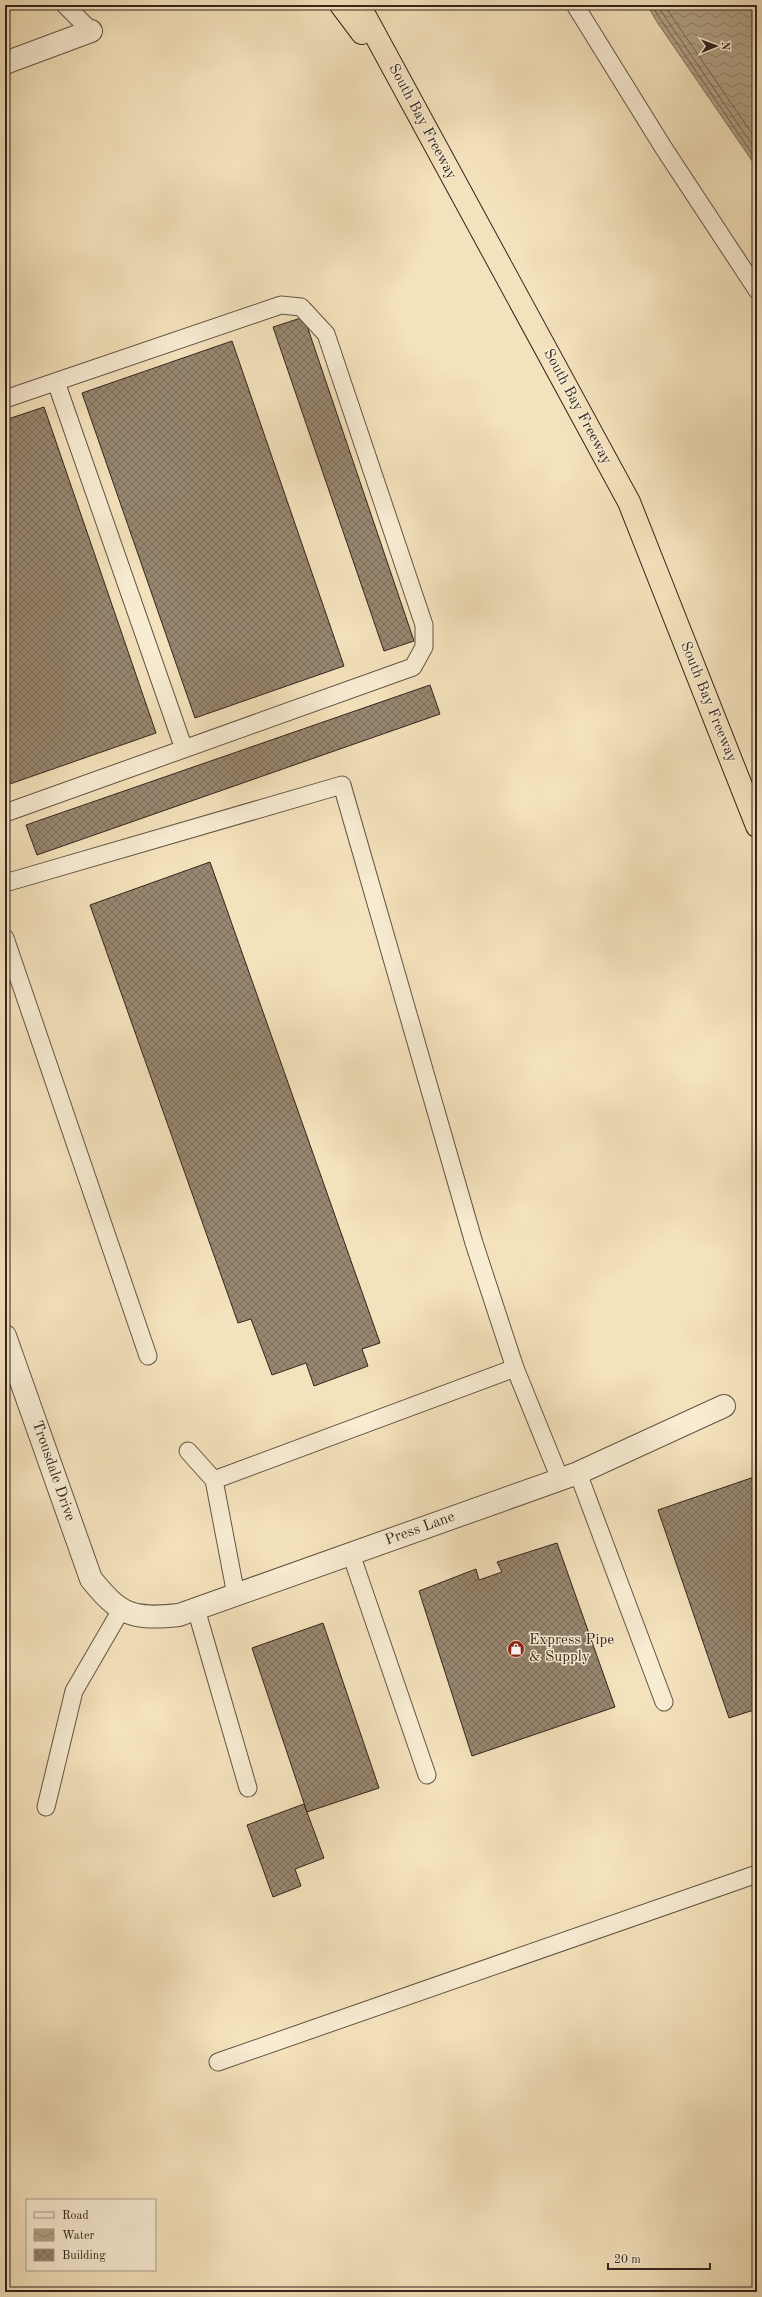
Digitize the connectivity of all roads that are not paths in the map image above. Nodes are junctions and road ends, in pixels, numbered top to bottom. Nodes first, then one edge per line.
1 (65, 5) edge
2 (341, 5) edge
3 (359, 5) edge
4 (575, 5) edge
5 (91, 31) joint
6 (5, 63) edge
7 (404, 88) junction
8 (757, 290) edge
9 (56, 382) junction
10 (5, 399) edge
11 (184, 749) junction
12 (5, 813) edge
13 (757, 826) edge
14 (5, 883) edge
15 (5, 938) edge
16 (5, 1336) edge
17 (148, 1356) dead end
18 (515, 1368) junction
19 (724, 1406) dead end
20 (188, 1451) dead end
21 (569, 1476) junction
22 (214, 1480) junction
23 (351, 1554) junction
24 (236, 1595) junction
25 (115, 1606) junction
26 (196, 1609) junction
27 (664, 1702) dead end
28 (427, 1775) dead end
29 (248, 1788) dead end
30 (46, 1807) dead end
31 (757, 1874) edge
32 (218, 2062) dead end

1 - 5 lane
2 - 7 highway
3 - 7 highway, South Bay Freeway
4 - 8 lane
5 - 6 street
7 - 13 highway, South Bay Freeway
9 - 10 lane
9 - 11 lane
9 - 11 lane
11 - 12 lane
14 - 18 lane
15 - 17 lane
16 - 25 street, Trousdale Drive
18 - 21 lane
18 - 22 lane
19 - 21 street, Press Lane
20 - 22 lane
21 - 23 street, Press Lane
21 - 27 lane
22 - 24 lane
23 - 24 street, Press Lane
23 - 28 lane
24 - 26 street, Press Lane
25 - 26 street, Press Lane
25 - 30 lane
26 - 29 lane
31 - 32 lane

